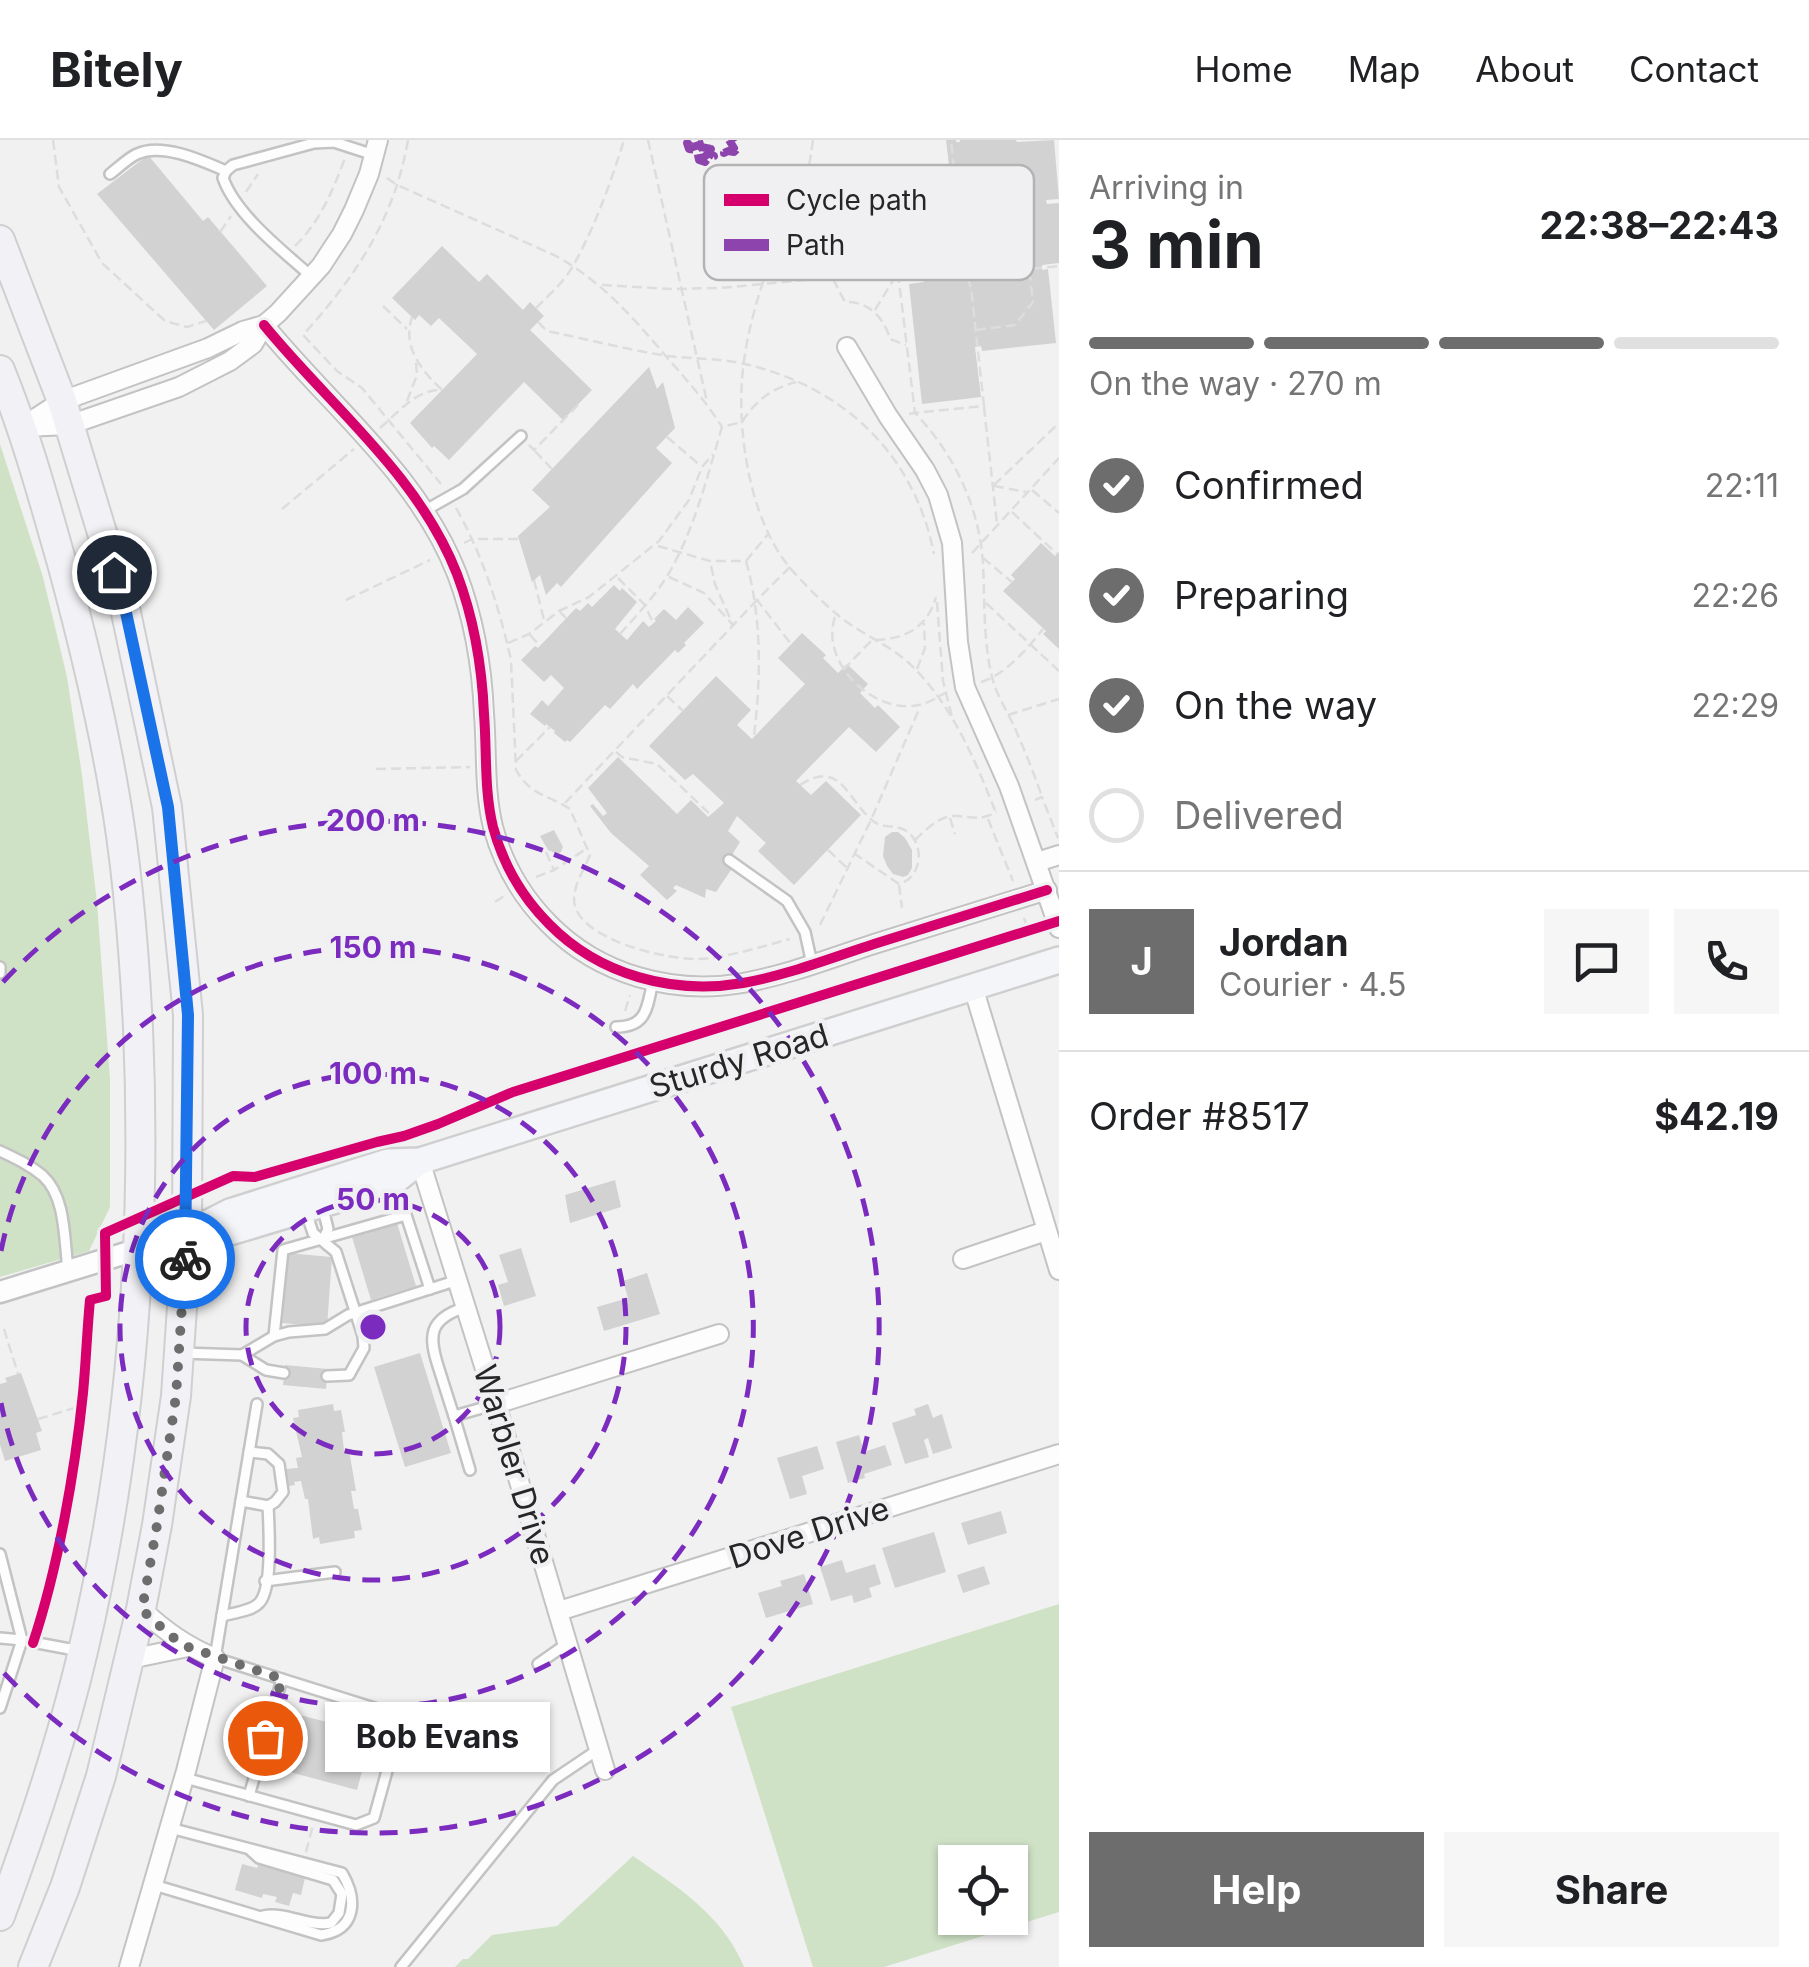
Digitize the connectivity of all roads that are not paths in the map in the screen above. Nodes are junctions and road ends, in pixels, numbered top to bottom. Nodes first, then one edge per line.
1 (370, 152) edge
2 (226, 170) junction
3 (110, 174) dead end
4 (0, 240) edge
5 (312, 277) junction
6 (264, 325) junction
7 (847, 347) dead end
8 (0, 370) edge
9 (66, 413) junction
10 (22, 427) junction
11 (520, 436) road end
12 (424, 511) junction
13 (1059, 854) edge
14 (729, 860) dead end
15 (1037, 862) junction
16 (1047, 890) junction
17 (1058, 925) edge
18 (1059, 960) edge
19 (812, 964) junction
20 (653, 980) junction
21 (974, 987) junction
22 (616, 1027) dead end
23 (0, 1151) edge
24 (420, 1161) junction
25 (314, 1207) junction
26 (1046, 1232) junction
27 (187, 1234) junction
28 (323, 1240) junction
29 (138, 1249) junction
30 (963, 1260) dead end
31 (1059, 1270) edge
32 (68, 1271) junction
33 (458, 1280) junction
34 (430, 1289) junction
35 (0, 1292) edge
36 (466, 1307) junction
37 (355, 1312) junction
38 (719, 1334) dead end
39 (274, 1336) junction
40 (179, 1352) junction
41 (242, 1356) junction
42 (284, 1373) dead end
43 (327, 1376) dead end
44 (257, 1404) dead end
45 (496, 1404) junction
46 (454, 1416) junction
47 (249, 1452) junction
48 (1059, 1454) edge
49 (470, 1470) dead end
50 (241, 1500) junction
51 (268, 1506) junction
52 (0, 1554) edge
53 (334, 1572) dead end
54 (266, 1581) junction
55 (142, 1610) junction
56 (559, 1612) junction
57 (222, 1616) junction
58 (0, 1638) edge
59 (22, 1640) junction
60 (568, 1643) junction
61 (188, 1647) junction
62 (83, 1651) junction
63 (215, 1658) junction
64 (130, 1659) junction
65 (538, 1664) dead end
66 (282, 1679) junction
67 (0, 1708) edge
68 (599, 1749) junction
69 (605, 1770) dead end
70 (184, 1778) junction
71 (249, 1796) junction
72 (170, 1828) junction
73 (247, 1848) junction
74 (154, 1884) junction
75 (0, 1916) edge
76 (260, 1916) junction
77 (33, 1967) edge
78 (128, 1967) edge
79 (402, 1967) edge

1 - 2 lane
1 - 5 street
2 - 3 lane
2 - 5 lane
4 - 9 highway
5 - 6 street
6 - 9 street
6 - 12 street
7 - 15 street
8 - 10 highway
9 - 10 street
9 - 27 highway
10 - 29 highway
11 - 12 lane
12 - 20 street
13 - 15 street
14 - 19 lane
15 - 16 street
16 - 17 street
16 - 19 street
18 - 21 main road, Sturdy Road
19 - 20 street
20 - 22 lane
21 - 24 main road, Sturdy Road
21 - 26 street
23 - 32 lane
24 - 25 main road, Sturdy Road
24 - 27 main road, Sturdy Road
24 - 33 street, Warbler Drive
25 - 27 main road, Sturdy Road
25 - 28 lane
25 - 28 lane
26 - 30 street
26 - 31 street
27 - 29 main road, Sturdy Road
27 - 40 highway
28 - 34 lane
28 - 37 lane
28 - 39 lane
29 - 32 street, Sturdy Road
29 - 62 highway
32 - 35 street, Sturdy Road
33 - 34 lane
33 - 36 street, Warbler Drive
34 - 37 lane
36 - 45 street, Warbler Drive
36 - 46 lane
37 - 39 lane
37 - 43 lane
38 - 45 street
39 - 41 lane
40 - 41 lane
40 - 55 highway
41 - 42 lane
44 - 47 lane
45 - 46 lane
45 - 56 street, Warbler Drive
46 - 49 lane
47 - 50 lane
47 - 51 lane
48 - 56 street, Dove Drive
50 - 51 lane
50 - 57 lane
51 - 54 lane
52 - 59 lane
53 - 54 lane
54 - 57 lane
55 - 61 street
55 - 64 highway
56 - 60 street, Warbler Drive
57 - 63 lane
58 - 59 lane
59 - 62 lane
59 - 67 lane
60 - 65 lane
60 - 68 street, Warbler Drive
61 - 63 street
61 - 64 street
62 - 75 highway
63 - 66 lane
63 - 70 street
64 - 77 highway
66 - 71 lane
66 - 71 lane
68 - 69 street, Warbler Drive
68 - 79 lane
70 - 71 lane
70 - 72 street
72 - 73 lane
72 - 74 street
73 - 76 lane
73 - 76 lane
74 - 76 lane
74 - 78 street

